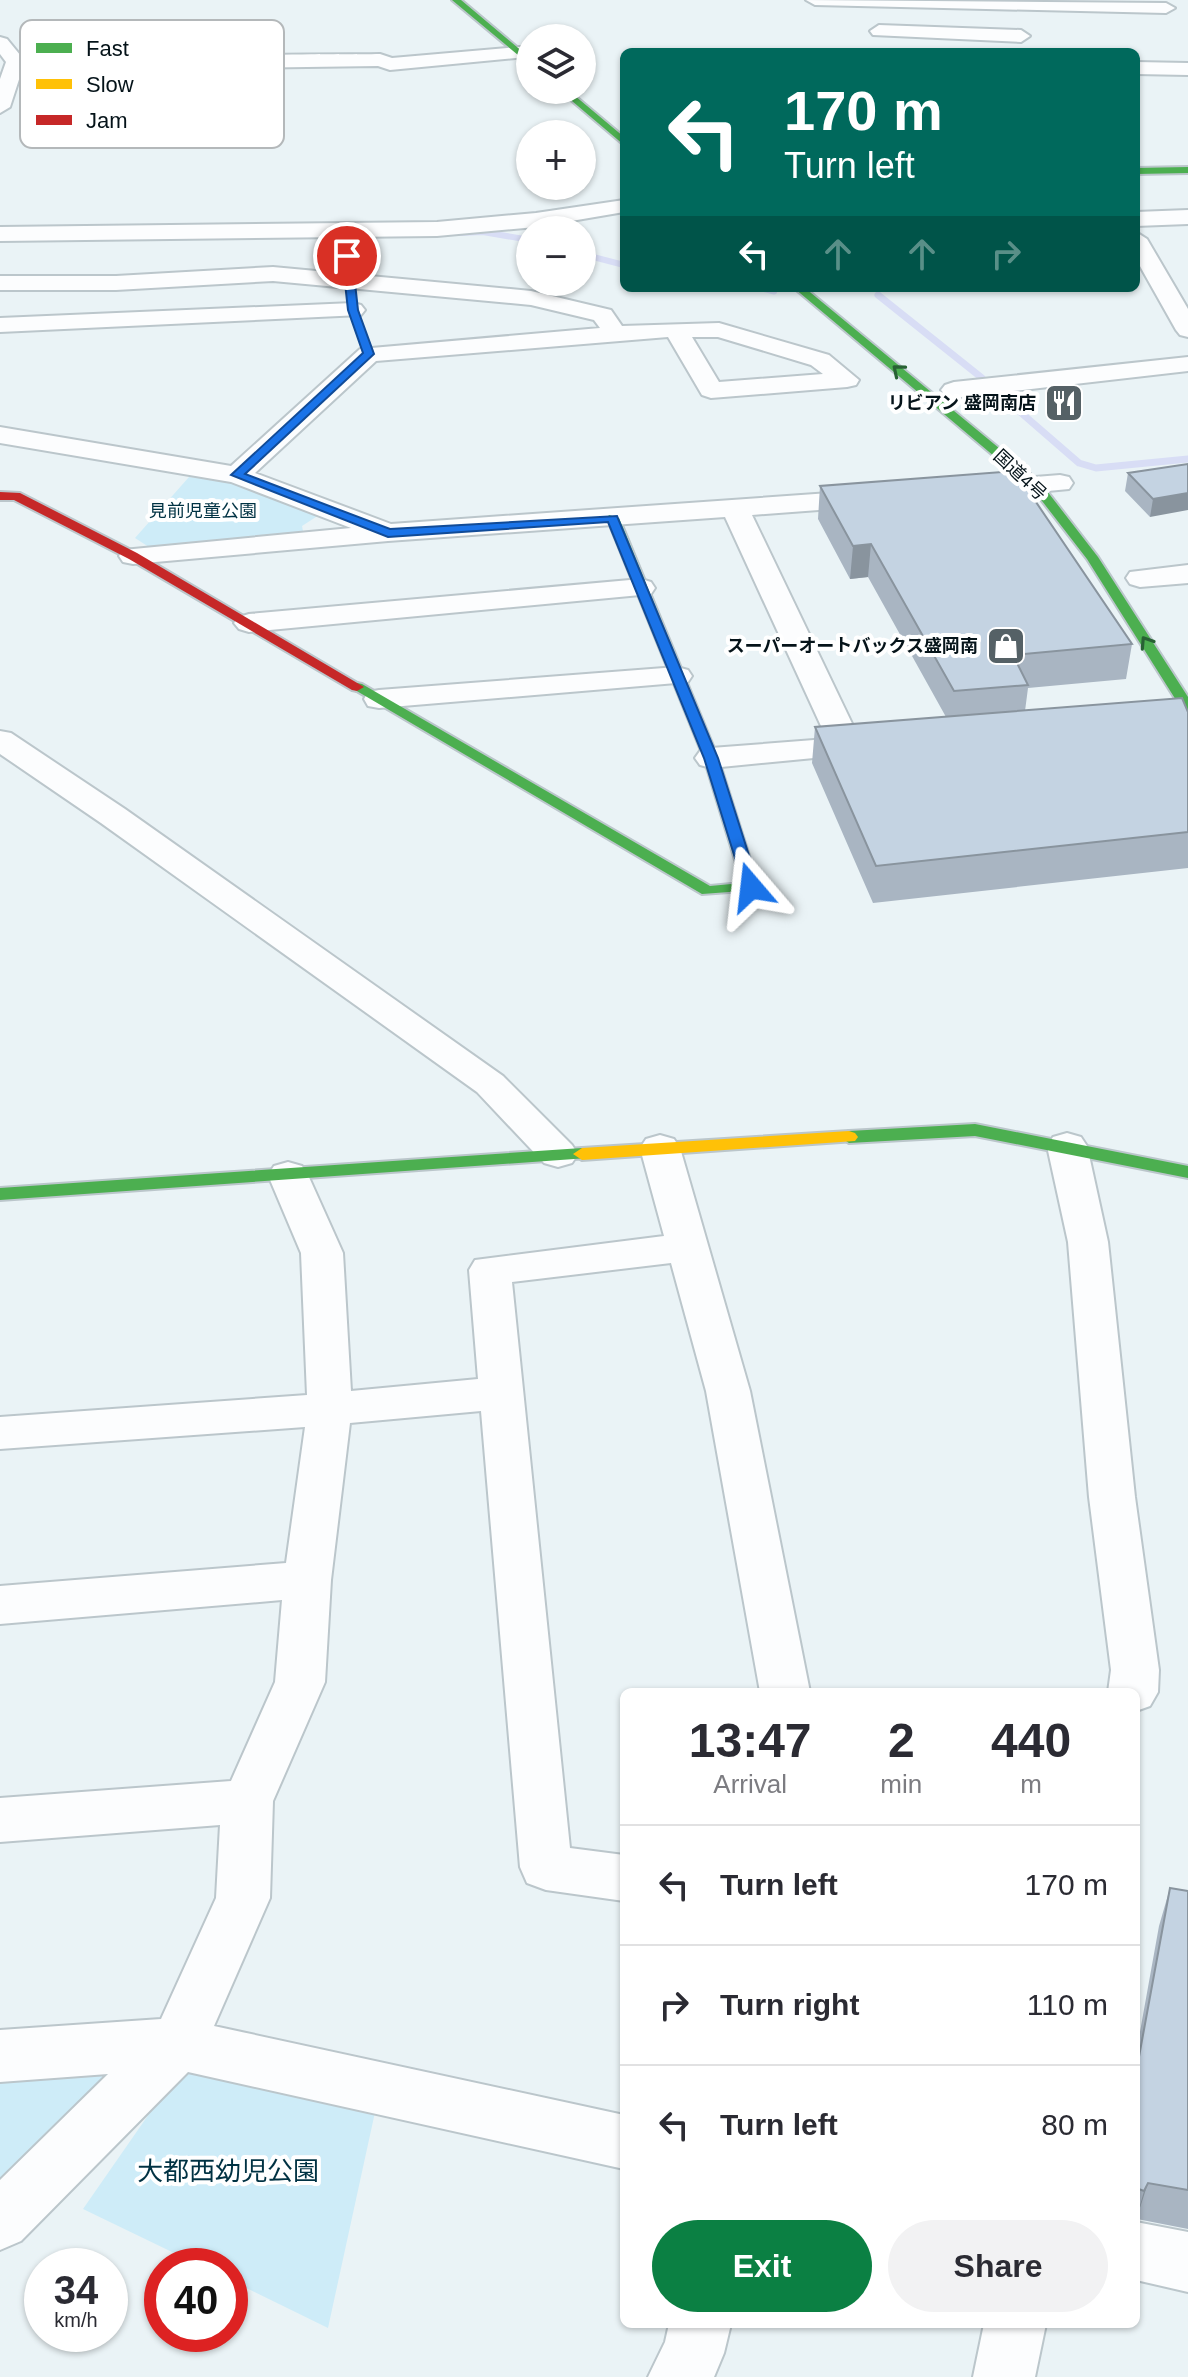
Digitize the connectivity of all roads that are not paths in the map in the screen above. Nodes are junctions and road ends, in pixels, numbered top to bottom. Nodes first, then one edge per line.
1 (456, 0) edge
2 (815, 0) edge
3 (877, 1) edge
4 (1165, 4) edge
5 (1015, 5) junction
6 (1176, 29) dead end
7 (879, 31) junction
8 (0, 43) edge
9 (1022, 44) edge
10 (870, 48) edge
11 (516, 51) edge
12 (516, 58) edge
13 (284, 61) edge
14 (1140, 68) edge
15 (1188, 69) edge
16 (579, 104) edge
17 (0, 107) edge
18 (620, 139) edge
19 (1188, 170) edge
20 (1140, 171) edge
21 (620, 207) edge
22 (1188, 217) edge
23 (1140, 219) edge
24 (344, 232) junction
25 (0, 234) edge
26 (1140, 246) edge
27 (350, 281) junction
28 (0, 283) edge
29 (116, 283) junction
30 (804, 292) edge
31 (353, 310) junction
32 (99, 321) junction
33 (0, 325) edge
34 (676, 330) junction
35 (1188, 330) edge
36 (616, 335) junction
37 (369, 354) junction
38 (1188, 364) edge
39 (948, 385) joint
40 (977, 411) dead end
41 (1001, 431) dead end
42 (0, 435) edge
43 (237, 475) junction
44 (1055, 488) junction
45 (975, 490) edge
46 (0, 496) edge
47 (900, 496) edge
48 (735, 508) junction
49 (613, 518) junction
50 (388, 533) junction
51 (133, 556) junction
52 (1188, 574) edge
53 (1139, 579) dead end
54 (641, 588) junction
55 (249, 623) junction
56 (677, 676) junction
57 (379, 699) junction
58 (1188, 708) edge
59 (0, 740) edge
60 (894, 743) edge
61 (847, 747) junction
62 (711, 758) junction
63 (1067, 1146) junction
64 (660, 1148) junction
65 (558, 1154) junction
66 (1188, 1172) edge
67 (288, 1175) junction
68 (0, 1194) edge
69 (688, 1247) junction
70 (502, 1393) junction
71 (330, 1409) junction
72 (0, 1433) edge
73 (307, 1580) junction
74 (0, 1605) edge
75 (784, 1688) edge
76 (1133, 1688) edge
77 (247, 1801) junction
78 (0, 1820) edge
79 (620, 1877) edge
80 (178, 2044) junction
81 (0, 2056) edge
82 (620, 2141) edge
83 (0, 2221) edge
84 (1140, 2252) edge
85 (1188, 2262) edge
86 (699, 2328) edge
87 (1014, 2328) edge
88 (679, 2377) edge
89 (1004, 2377) edge

1 - 11 main road
2 - 3 street
3 - 5 street
3 - 7 street
4 - 5 street
4 - 6 street
5 - 9 street
7 - 9 street
7 - 10 street
8 - 17 street
12 - 13 street
14 - 15 street
16 - 18 main road
19 - 20 main road
21 - 24 street
22 - 23 street
24 - 25 street
24 - 27 street
26 - 35 street
27 - 29 street
27 - 31 street
27 - 36 street
28 - 29 street
29 - 32 street
44 -> 30 main road, 国道4号
31 - 32 street
31 - 37 street
32 - 33 street
34 - 34 street
34 - 36 street
36 - 37 street
37 - 43 street
38 - 39 street
39 - 40 main road
41 - 44 main road, 国道4号
42 - 43 street
43 - 50 street
44 - 45 street
58 -> 44 main road, 国道4号
46 - 51 main road
47 - 48 street
48 - 49 street
48 - 61 street
49 - 50 street
49 - 54 main road
50 - 51 street
51 - 55 main road
52 - 53 street
54 - 55 street
54 - 56 main road
55 - 57 main road
56 - 57 street
56 - 62 main road
57 - 62 main road
59 - 65 street
60 - 61 street
61 - 62 street
63 - 64 main road
63 - 66 main road
63 - 76 street
64 - 65 main road
64 - 69 street
65 - 67 main road
67 - 68 main road
67 - 71 street
69 - 70 street
69 - 75 street
70 - 71 street
70 - 79 street
71 - 72 street
71 - 73 street
73 - 74 street
73 - 77 street
77 - 78 street
77 - 80 street
80 - 81 street
80 - 82 street
80 - 83 street
84 - 85 street
86 - 88 street
87 - 89 street

